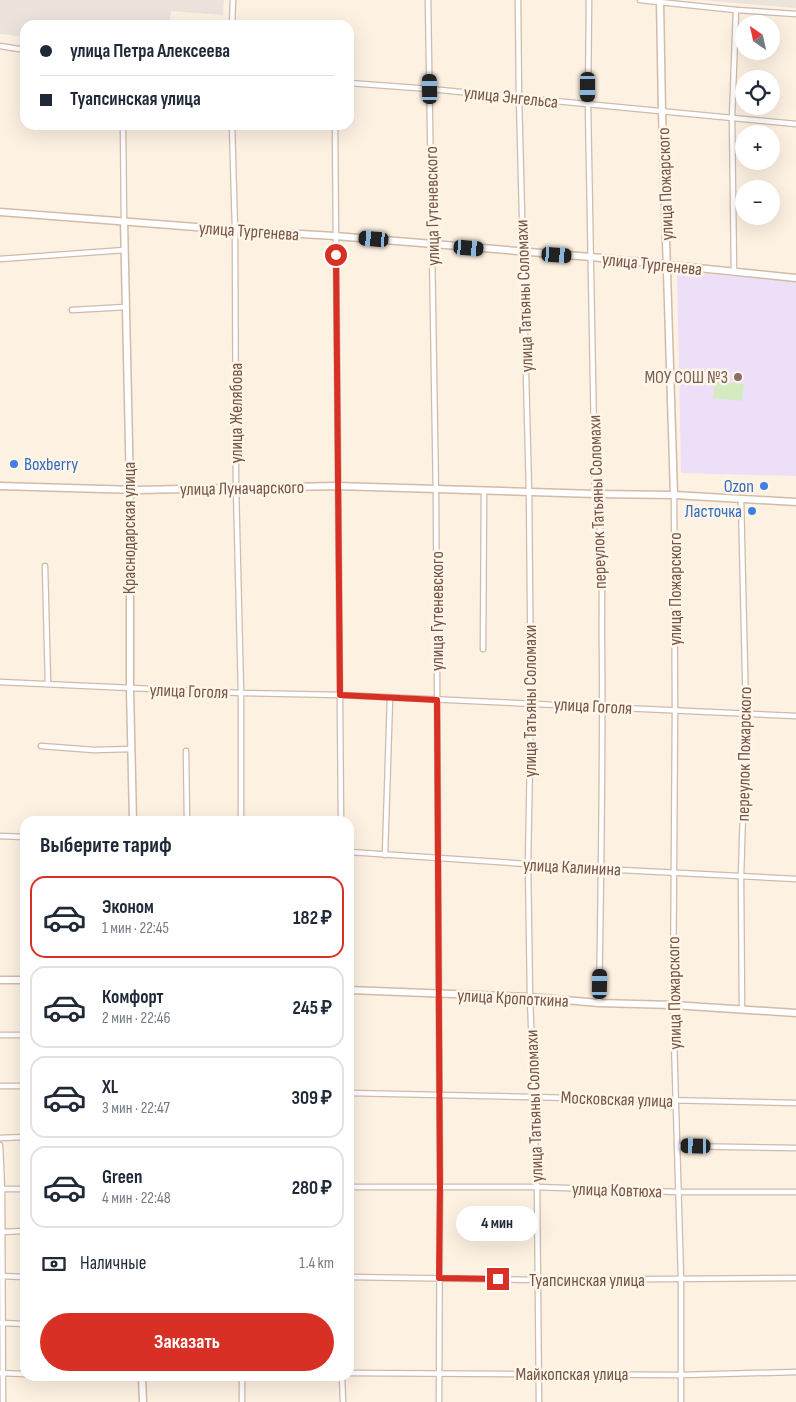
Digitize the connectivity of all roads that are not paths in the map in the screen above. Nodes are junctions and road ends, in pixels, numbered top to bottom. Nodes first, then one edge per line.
1 (233, 0) edge
2 (428, 0) edge
3 (518, 0) edge
4 (589, 0) edge
5 (640, 0) edge
6 (660, 1) junction
7 (736, 10) junction
8 (796, 14) edge
9 (232, 20) edge
10 (0, 46) edge
11 (20, 49) edge
12 (354, 83) edge
13 (430, 89) junction
14 (519, 97) junction
15 (588, 104) junction
16 (662, 112) junction
17 (732, 118) junction
18 (796, 124) edge
19 (123, 130) edge
20 (232, 130) edge
21 (335, 130) edge
22 (0, 212) edge
23 (124, 221) junction
24 (236, 230) junction
25 (335, 236) junction
26 (433, 244) junction
27 (125, 250) junction
28 (522, 253) junction
29 (591, 257) junction
30 (0, 259) edge
31 (667, 266) junction
32 (734, 272) junction
33 (796, 278) edge
34 (126, 307) junction
35 (72, 310) dead end
36 (0, 486) edge
37 (337, 486) junction
38 (236, 487) junction
39 (130, 489) junction
40 (436, 490) junction
41 (484, 491) junction
42 (529, 492) junction
43 (596, 494) junction
44 (674, 495) junction
45 (741, 499) junction
46 (796, 502) edge
47 (45, 566) dead end
48 (483, 649) dead end
49 (0, 682) edge
50 (48, 684) junction
51 (130, 688) junction
52 (241, 693) junction
53 (340, 695) junction
54 (390, 698) junction
55 (437, 700) junction
56 (531, 703) junction
57 (602, 708) junction
58 (675, 710) junction
59 (746, 715) junction
60 (796, 716) edge
61 (41, 746) dead end
62 (131, 750) junction
63 (186, 752) dead end
64 (133, 816) edge
65 (187, 816) edge
66 (241, 816) edge
67 (341, 816) edge
68 (0, 836) edge
69 (20, 837) edge
70 (354, 852) edge
71 (385, 855) junction
72 (438, 859) junction
73 (528, 864) junction
74 (601, 869) junction
75 (673, 872) junction
76 (741, 876) junction
77 (796, 879) edge
78 (0, 980) edge
79 (20, 980) edge
80 (354, 990) edge
81 (438, 994) junction
82 (530, 997) junction
83 (599, 1004) junction
84 (673, 1005) junction
85 (742, 1009) junction
86 (796, 1013) edge
87 (0, 1035) edge
88 (20, 1035) edge
89 (0, 1086) edge
90 (20, 1086) edge
91 (354, 1093) edge
92 (439, 1094) junction
93 (534, 1096) junction
94 (676, 1102) junction
95 (796, 1103) edge
96 (20, 1137) edge
97 (0, 1138) edge
98 (0, 1145) edge
99 (677, 1146) junction
100 (796, 1148) edge
101 (354, 1187) edge
102 (440, 1187) junction
103 (537, 1187) junction
104 (1, 1189) edge
105 (20, 1189) edge
106 (678, 1192) junction
107 (796, 1192) edge
108 (20, 1231) edge
109 (1, 1232) edge
110 (2, 1276) edge
111 (20, 1277) edge
112 (354, 1277) edge
113 (439, 1278) junction
114 (796, 1278) edge
115 (681, 1279) junction
116 (537, 1280) junction
117 (1, 1323) edge
118 (20, 1324) edge
119 (796, 1372) edge
120 (2, 1373) edge
121 (354, 1373) edge
122 (439, 1373) junction
123 (20, 1374) edge
124 (538, 1374) junction
125 (681, 1375) junction
126 (142, 1381) edge
127 (242, 1381) edge
128 (342, 1381) edge
129 (3, 1402) edge
130 (143, 1402) edge
131 (242, 1402) edge
132 (342, 1402) edge
133 (439, 1402) edge
134 (538, 1402) edge
135 (681, 1402) edge

1 - 9 street
2 - 13 street, улица Гутеневского
3 - 14 street, улица Татьяны Соломахи
4 - 15 street, переулок Татьяны Соломахи
5 - 6 street
6 - 7 street
6 - 16 main road, улица Пожарского
7 - 8 street
7 - 17 street
10 - 11 street
12 - 13 street, улица Энгельса
13 - 14 street, улица Энгельса
13 - 26 street, улица Гутеневского
14 - 15 street, улица Энгельса
14 - 28 street, улица Татьяны Соломахи
15 - 16 street, улица Энгельса
15 - 29 street, переулок Татьяны Соломахи
16 - 17 street, улица Энгельса
16 - 31 main road, улица Пожарского
17 - 18 street, улица Энгельса
17 - 32 street
19 - 23 street, Краснодарская улица
20 - 24 street, улица Желябова
21 - 25 street
22 - 23 main road, улица Тургенева
23 - 24 main road, улица Тургенева
23 - 27 main road, Краснодарская улица
24 - 25 main road, улица Тургенева
24 - 38 street, улица Желябова
25 - 26 main road, улица Тургенева
25 - 37 street
26 - 28 main road, улица Тургенева
26 - 40 street, улица Гутеневского
27 - 30 street
27 - 34 main road, Краснодарская улица
28 - 29 main road, улица Тургенева
28 - 42 street, улица Татьяны Соломахи
29 - 31 main road, улица Тургенева
29 - 43 street, переулок Татьяны Соломахи
31 - 32 main road, улица Тургенева
31 - 44 main road, улица Пожарского
32 - 33 main road, улица Тургенева
34 - 35 street
34 - 39 main road, Краснодарская улица
36 - 39 main road, улица Луначарского
37 - 38 main road, улица Луначарского
37 - 40 main road, улица Луначарского
37 - 53 street
38 - 39 main road, улица Луначарского
38 - 52 street, улица Желябова
39 - 51 main road, Краснодарская улица
40 - 41 main road, улица Луначарского
40 - 55 street, улица Гутеневского
41 - 42 main road, улица Луначарского
41 - 48 street
42 - 43 main road, улица Луначарского
42 - 56 street, улица Татьяны Соломахи
43 - 44 main road, улица Луначарского
43 - 57 street, переулок Татьяны Соломахи
44 - 45 main road, улица Луначарского
44 - 58 street, улица Пожарского
45 - 46 main road, улица Луначарского
45 - 59 street, переулок Пожарского
47 - 50 street
49 - 50 street, улица Гоголя
50 - 51 street, улица Гоголя
51 - 52 street, улица Гоголя
51 - 62 main road, Краснодарская улица
52 - 53 street, улица Гоголя
52 - 66 street, улица Желябова
53 - 54 street, улица Гоголя
53 - 67 street
54 - 55 street, улица Гоголя
54 - 71 street
55 - 56 street, улица Гоголя
55 - 72 street, улица Гутеневского
56 - 57 street, улица Гоголя
56 - 73 street, улица Татьяны Соломахи
57 - 58 street, улица Гоголя
57 - 74 street, переулок Татьяны Соломахи
58 - 59 street, улица Гоголя
58 - 75 street, улица Пожарского
59 - 60 street, улица Гоголя
59 - 76 street, переулок Пожарского
61 - 62 street
62 - 64 main road, Краснодарская улица
63 - 65 street
68 - 69 street
70 - 71 street, улица Калинина
71 - 72 street, улица Калинина
72 - 73 street, улица Калинина
72 - 81 street, улица Гутеневского
73 - 74 street, улица Калинина
73 - 82 street, улица Татьяны Соломахи
74 - 75 street, улица Калинина
74 - 83 street, переулок Татьяны Соломахи
75 - 76 street, улица Калинина
75 - 84 street, улица Пожарского
76 - 77 street, улица Калинина
76 - 85 street, переулок Пожарского
78 - 79 main road
80 - 81 main road, улица Кропоткина
81 - 82 main road, улица Кропоткина
81 - 92 street, улица Гутеневского
82 - 83 main road, улица Кропоткина
82 - 93 street, улица Татьяны Соломахи
83 - 84 main road, улица Кропоткина
84 - 85 main road, улица Кропоткина
84 - 94 street, улица Пожарского
85 - 86 main road, улица Кропоткина
87 - 88 street
89 - 90 street
91 - 92 street, Московская улица
92 - 93 street, Московская улица
92 - 102 street, улица Гутеневского
93 - 94 street, Московская улица
93 - 103 street, улица Татьяны Соломахи
94 - 95 street, Московская улица
94 - 99 street, улица Пожарского
96 - 97 street
98 - 104 street
99 - 100 street
99 - 106 street, улица Пожарского
101 - 102 street, улица Ковтюха
102 - 103 street, улица Ковтюха
102 - 113 street, улица Гутеневского
103 - 106 street, улица Ковтюха
103 - 116 street, улица Татьяны Соломахи
104 - 105 street
104 - 109 street
106 - 107 street, улица Ковтюха
106 - 115 street, улица Пожарского
108 - 109 street
109 - 110 street
110 - 111 street
110 - 117 street
112 - 113 street, Туапсинская улица
113 - 116 street, Туапсинская улица
113 - 122 street, улица Гутеневского
114 - 115 street, Туапсинская улица
115 - 116 street, Туапсинская улица
115 - 125 street, улица Пожарского
116 - 124 street, улица Татьяны Соломахи
117 - 118 street
117 - 120 street
119 - 125 street, Майкопская улица
120 - 123 street
120 - 129 street
121 - 122 street, Майкопская улица
122 - 124 street, Майкопская улица
122 - 133 street, улица Гутеневского
124 - 125 street, Майкопская улица
124 - 134 street, улица Татьяны Соломахи
125 - 135 street, улица Пожарского
126 - 130 main road
127 - 131 street
128 - 132 street

